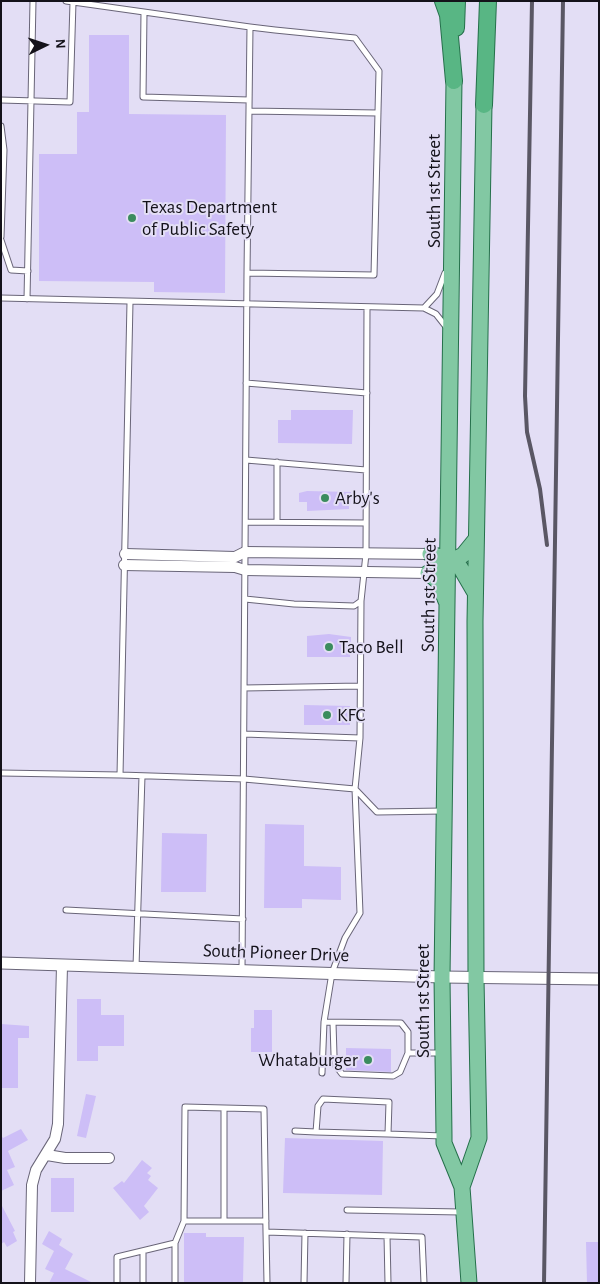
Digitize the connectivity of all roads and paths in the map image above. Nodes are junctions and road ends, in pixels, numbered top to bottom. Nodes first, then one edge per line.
1 (33, 1) edge
2 (443, 1) edge
3 (457, 1) edge
4 (481, 1) edge
5 (488, 1) edge
6 (69, 2) edge
7 (144, 12) junction
8 (250, 27) junction
9 (454, 81) junction
10 (1, 100) edge
11 (249, 100) junction
12 (32, 101) junction
13 (484, 105) junction
14 (249, 111) junction
15 (378, 113) junction
16 (1, 126) edge
17 (1, 238) edge
18 (453, 240) junction
19 (28, 271) junction
20 (247, 272) junction
21 (1, 298) edge
22 (28, 299) junction
23 (130, 302) junction
24 (247, 305) junction
25 (367, 307) junction
26 (424, 308) junction
27 (452, 340) junction
28 (246, 383) junction
29 (367, 393) junction
30 (246, 460) junction
31 (277, 462) junction
32 (366, 470) junction
33 (450, 506) junction
34 (246, 522) junction
35 (276, 522) junction
36 (366, 524) junction
37 (476, 539) junction
38 (245, 552) junction
39 (366, 554) junction
40 (430, 554) junction
41 (125, 559) junction
42 (450, 562) junction
43 (245, 570) junction
44 (365, 572) junction
45 (428, 573) junction
46 (475, 594) junction
47 (245, 599) junction
48 (361, 601) junction
49 (448, 611) junction
50 (360, 686) junction
51 (244, 688) junction
52 (244, 734) junction
53 (360, 738) junction
54 (1, 773) edge
55 (120, 775) junction
56 (142, 776) junction
57 (244, 779) junction
58 (355, 789) junction
59 (445, 811) junction
60 (66, 910) dead end
61 (138, 913) junction
62 (242, 919) junction
63 (1, 963) edge
64 (62, 966) junction
65 (136, 967) junction
66 (242, 969) junction
67 (332, 973) junction
68 (442, 977) junction
69 (476, 978) junction
70 (599, 979) edge
71 (324, 1022) junction
72 (333, 1023) junction
73 (408, 1053) junction
74 (443, 1053) junction
75 (322, 1073) dead end
76 (224, 1108) junction
77 (295, 1131) dead end
78 (316, 1132) junction
79 (388, 1134) junction
80 (444, 1136) junction
81 (47, 1155) junction
82 (109, 1158) dead end
83 (462, 1186) junction
84 (347, 1210) dead end
85 (464, 1212) junction
86 (184, 1221) junction
87 (224, 1221) junction
88 (266, 1221) junction
89 (266, 1232) junction
90 (305, 1233) junction
91 (347, 1234) junction
92 (388, 1236) junction
93 (174, 1243) junction
94 (143, 1251) junction
95 (30, 1283) edge
96 (117, 1283) edge
97 (143, 1283) edge
98 (175, 1283) edge
99 (267, 1283) edge
100 (304, 1283) edge
101 (346, 1283) edge
102 (388, 1283) edge
103 (424, 1283) edge
104 (469, 1283) edge

1 - 12 lane
2 - 9 highway
3 - 9 highway, South 1st Street
4 - 13 highway
5 - 13 highway, South 1st Street
6 - 7 lane
6 - 12 lane
7 - 8 lane
7 - 11 lane
8 - 11 lane
8 - 15 lane
9 - 18 main road, South 1st Street
10 - 12 lane
11 - 14 lane
12 - 19 lane
13 - 37 main road, South 1st Street
14 - 15 lane
14 - 20 lane
15 - 20 lane
16 - 17 lane
17 - 19 lane
18 - 26 lane
18 - 27 main road, South 1st Street
19 - 22 lane
20 - 24 lane
21 - 22 lane
22 - 23 lane
23 - 24 lane
23 - 41 lane
24 - 25 lane
24 - 28 lane
25 - 26 lane
25 - 29 lane
26 - 27 lane
27 - 33 main road, South 1st Street
28 - 29 lane
28 - 30 lane
29 - 32 lane
30 - 31 lane
30 - 34 lane
31 - 32 lane
31 - 35 lane
32 - 36 lane
33 - 40 main road
33 - 42 main road, South 1st Street
34 - 35 lane
34 - 38 lane
35 - 36 lane
36 - 39 lane
37 - 42 main road
37 - 46 main road, South 1st Street
38 - 39 street
38 - 41 street
38 - 43 lane
39 - 40 street
39 - 44 lane
40 - 42 main road
41 - 43 street
41 - 55 lane
42 - 45 main road
42 - 46 main road
42 - 49 main road, South 1st Street
43 - 44 street
43 - 47 lane
44 - 45 street
44 - 48 lane
45 - 49 main road
46 - 69 main road, South 1st Street
47 - 48 lane
47 - 51 lane
48 - 50 lane
49 - 59 main road, South 1st Street
50 - 51 lane
50 - 53 lane
51 - 52 lane
52 - 53 lane
52 - 57 lane
53 - 58 lane
54 - 55 lane
55 - 56 lane
56 - 57 lane
56 - 61 lane
57 - 58 lane
57 - 62 lane
58 - 59 lane
58 - 67 lane
59 - 68 main road, South 1st Street
60 - 61 lane
61 - 62 lane
61 - 65 lane
62 - 66 lane
63 - 64 street, South Pioneer Drive
64 - 65 street, South Pioneer Drive
64 - 81 street
65 - 66 street, South Pioneer Drive
66 - 67 street, South Pioneer Drive
67 - 68 street, South Pioneer Drive
67 - 71 lane
68 - 69 street, South Pioneer Drive
68 - 74 main road, South 1st Street
69 - 70 street, South Pioneer Drive
69 - 83 main road, South 1st Street
71 - 72 lane
71 - 75 lane
72 - 73 lane
72 - 73 lane
73 - 74 lane
74 - 80 main road, South 1st Street
76 - 86 lane
76 - 87 lane
76 - 88 lane
77 - 78 lane
78 - 79 lane
78 - 79 lane
79 - 80 lane
80 - 83 main road, South 1st Street
81 - 82 street
81 - 95 street
83 - 85 main road, South 1st Street
84 - 85 lane
85 - 104 main road, South 1st Street
86 - 87 lane
86 - 93 lane
87 - 88 lane
88 - 89 lane
89 - 90 lane
89 - 99 lane
90 - 91 lane
90 - 100 lane
91 - 92 lane
91 - 101 lane
92 - 102 lane
92 - 103 lane
93 - 94 lane
93 - 98 lane
94 - 96 lane
94 - 97 lane

